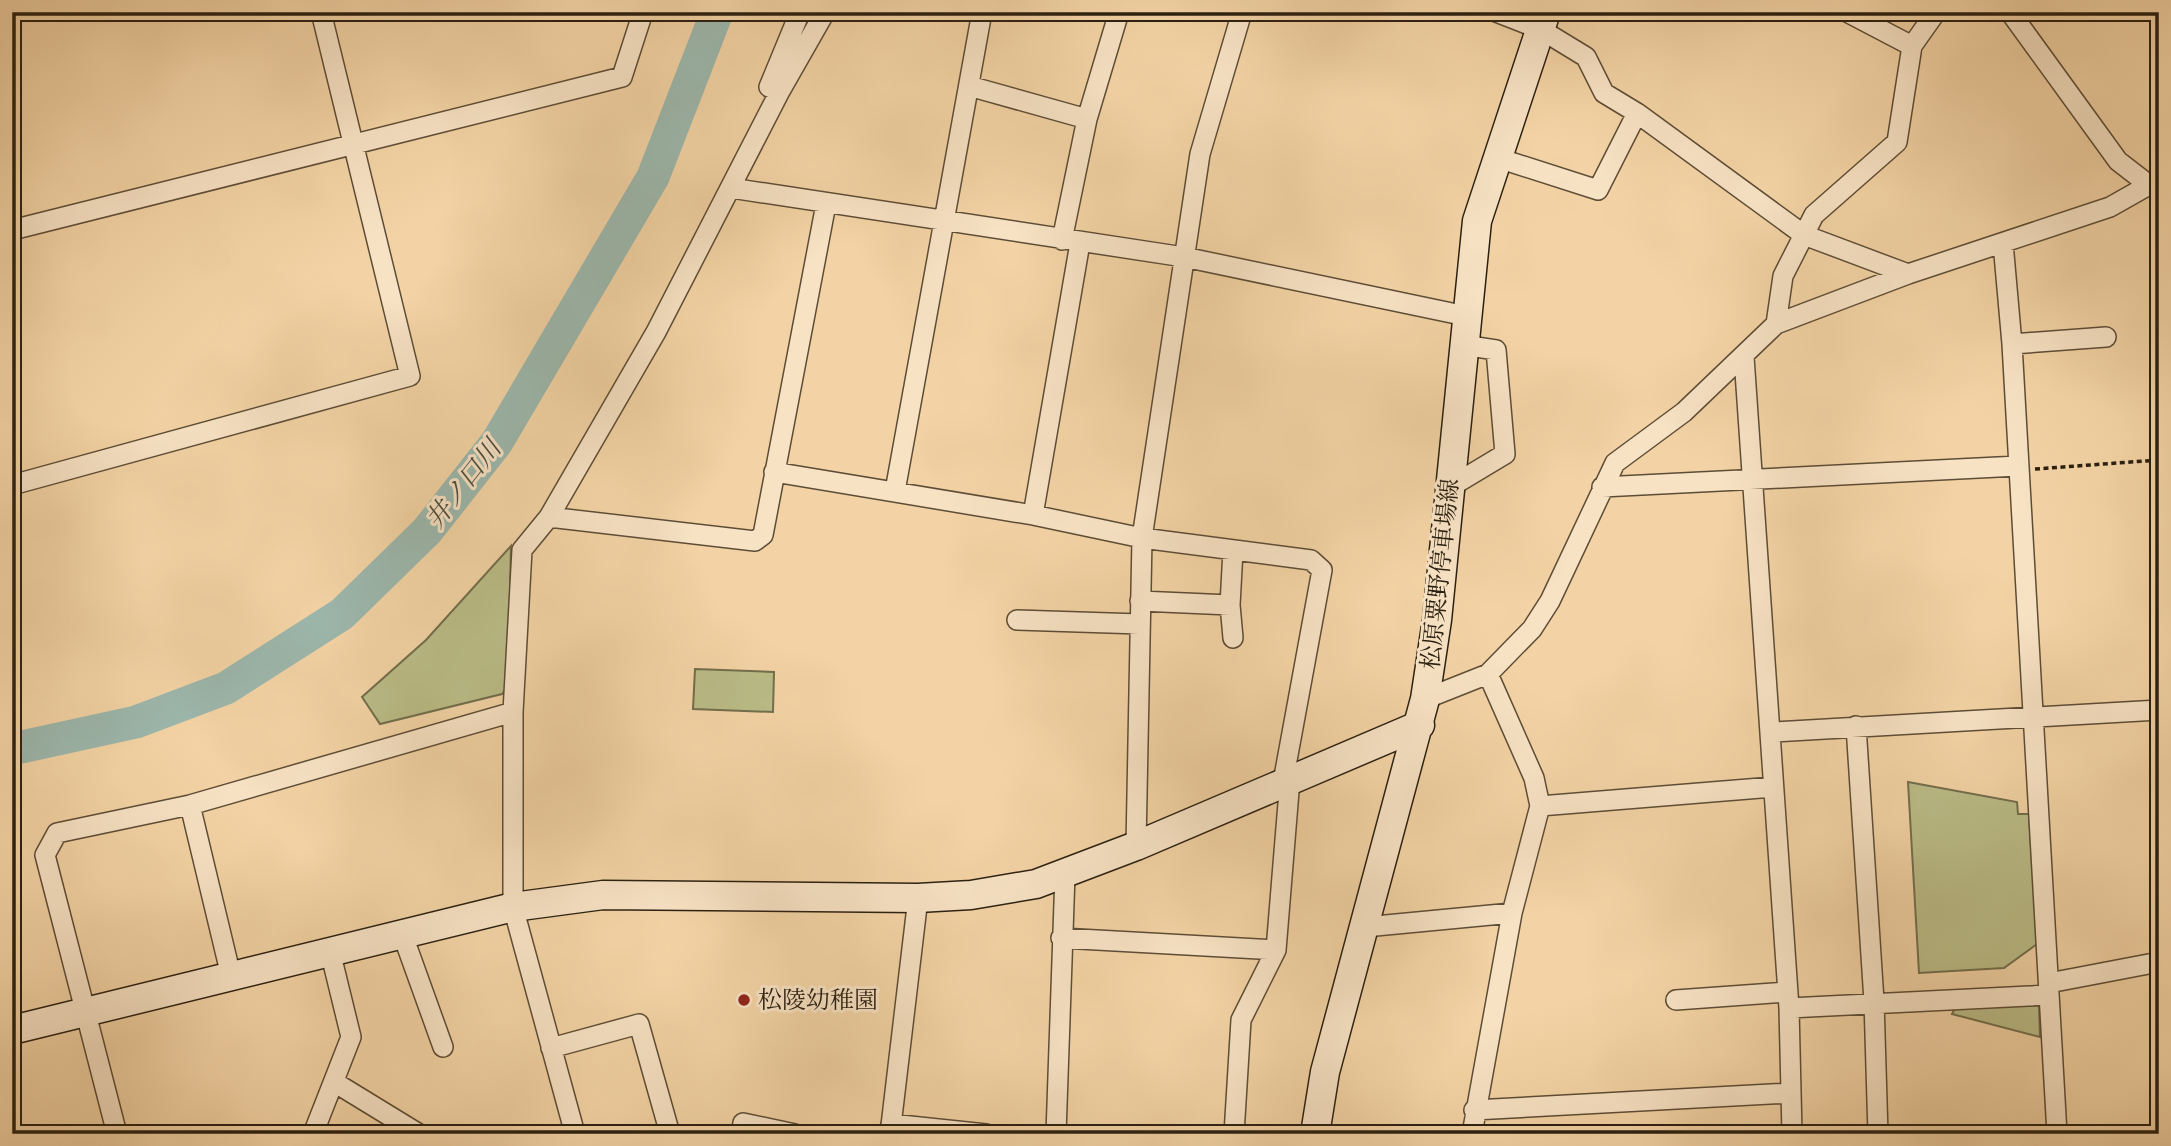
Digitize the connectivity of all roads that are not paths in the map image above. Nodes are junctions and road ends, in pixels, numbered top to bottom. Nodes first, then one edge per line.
1 (321, 12) edge
2 (643, 12) edge
3 (800, 12) edge
4 (825, 12) edge
5 (982, 12) edge
6 (1119, 12) edge
7 (1242, 12) edge
8 (1496, 12) edge
9 (1847, 12) edge
10 (1936, 12) edge
11 (2010, 12) edge
12 (1543, 20) edge
13 (1912, 46) junction
14 (969, 86) junction
15 (780, 92) junction
16 (1637, 113) junction
17 (1087, 119) junction
18 (353, 143) junction
19 (1497, 158) junction
20 (2154, 185) edge
21 (731, 188) junction
22 (826, 204) junction
23 (945, 223) junction
24 (12, 230) edge
25 (1804, 235) junction
26 (1071, 241) junction
27 (2003, 243) junction
28 (1184, 257) junction
29 (1908, 274) junction
30 (1466, 316) junction
31 (1776, 324) junction
32 (2106, 337) dead end
33 (2012, 344) junction
34 (1463, 345) junction
35 (1744, 357) junction
36 (2018, 468) junction
37 (774, 472) junction
38 (1754, 478) junction
39 (12, 485) edge
40 (1450, 486) junction
41 (1602, 486) junction
42 (895, 491) junction
43 (1033, 514) junction
44 (549, 517) junction
45 (1142, 538) junction
46 (1233, 550) junction
47 (1140, 601) junction
48 (1230, 605) junction
49 (1017, 620) dead end
50 (1140, 624) junction
51 (1233, 638) dead end
52 (1488, 674) junction
53 (2159, 710) edge
54 (513, 712) junction
55 (1422, 712) junction
56 (2031, 717) junction
57 (1856, 726) junction
58 (1772, 732) junction
59 (1286, 781) junction
60 (1773, 787) junction
61 (190, 804) junction
62 (1540, 806) junction
63 (1136, 846) junction
64 (1065, 874) junction
65 (918, 898) junction
66 (513, 907) junction
67 (1512, 913) junction
68 (1365, 928) junction
69 (402, 933) junction
70 (1061, 938) junction
71 (1276, 950) junction
72 (330, 951) junction
73 (2159, 962) edge
74 (231, 976) junction
75 (2049, 988) junction
76 (1675, 1000) dead end
77 (1788, 1000) junction
78 (1874, 1001) junction
79 (88, 1012) junction
80 (12, 1030) edge
81 (443, 1047) dead end
82 (551, 1048) junction
83 (334, 1082) junction
84 (1791, 1093) junction
85 (1474, 1110) junction
86 (891, 1129) edge
87 (117, 1134) edge
88 (313, 1134) edge
89 (419, 1134) edge
90 (575, 1134) edge
91 (670, 1134) edge
92 (741, 1134) edge
93 (795, 1134) edge
94 (986, 1134) edge
95 (1056, 1134) edge
96 (1234, 1134) edge
97 (1315, 1134) edge
98 (1472, 1134) edge
99 (1793, 1134) edge
100 (1878, 1134) edge
101 (2057, 1134) edge

1 - 18 street
2 - 18 street
3 - 15 street
4 - 15 street
5 - 14 street
6 - 17 street
7 - 28 street
8 - 12 street
9 - 13 street
10 - 13 street
11 - 20 street
12 - 16 street
12 - 19 street, 松原粟野停車場線
13 - 25 street
14 - 17 street
14 - 23 street
15 - 21 street
16 - 19 street
16 - 25 street
17 - 26 street
18 - 24 street
18 - 39 street
19 - 30 street, 松原粟野停車場線
20 - 27 street
21 - 22 street
21 - 44 street
22 - 23 street
22 - 37 street
23 - 26 street
23 - 42 street
25 - 29 street
25 - 31 street
26 - 28 street
26 - 43 street
27 - 29 street
27 - 33 street
28 - 30 street
28 - 45 street
29 - 31 street
30 - 34 street, 松原粟野停車場線
31 - 35 street
32 - 33 street
33 - 36 street
34 - 40 street, 松原粟野停車場線
34 - 40 street
35 - 38 street
35 - 41 street
36 - 38 street
36 - 56 street
37 - 42 street
37 - 44 street
38 - 41 street
38 - 58 street
40 - 55 street, 松原粟野停車場線
41 - 52 street
42 - 43 street
43 - 45 street
44 - 54 street
45 - 46 street
45 - 47 street
46 - 48 street
46 - 59 street
47 - 48 street
47 - 50 street
48 - 51 street
49 - 50 street
50 - 63 street
52 - 55 street
52 - 62 street
53 - 56 street
54 - 61 street
54 - 66 street
55 - 59 street
55 - 68 street, 松原粟野停車場線
56 - 57 street
56 - 75 street
57 - 58 street
57 - 78 street
58 - 60 street
59 - 63 street
59 - 71 street
60 - 62 street
60 - 77 street
61 - 74 street
61 - 79 street
62 - 67 street
63 - 64 street
64 - 65 street
64 - 70 street
65 - 66 street
65 - 86 street
66 - 69 street
66 - 82 street
67 - 68 street
67 - 85 street
68 - 97 street, 松原粟野停車場線
69 - 72 street
69 - 81 street
70 - 71 street
70 - 95 street
71 - 96 street
72 - 74 street
72 - 83 street
73 - 75 street
74 - 79 street
75 - 78 street
75 - 101 street
76 - 77 street
77 - 78 street
77 - 84 street
78 - 100 street
79 - 80 street
79 - 87 street
82 - 90 street
82 - 91 street
83 - 88 street
83 - 89 street
84 - 85 street
84 - 99 street
85 - 98 street
86 - 94 street
92 - 93 street

